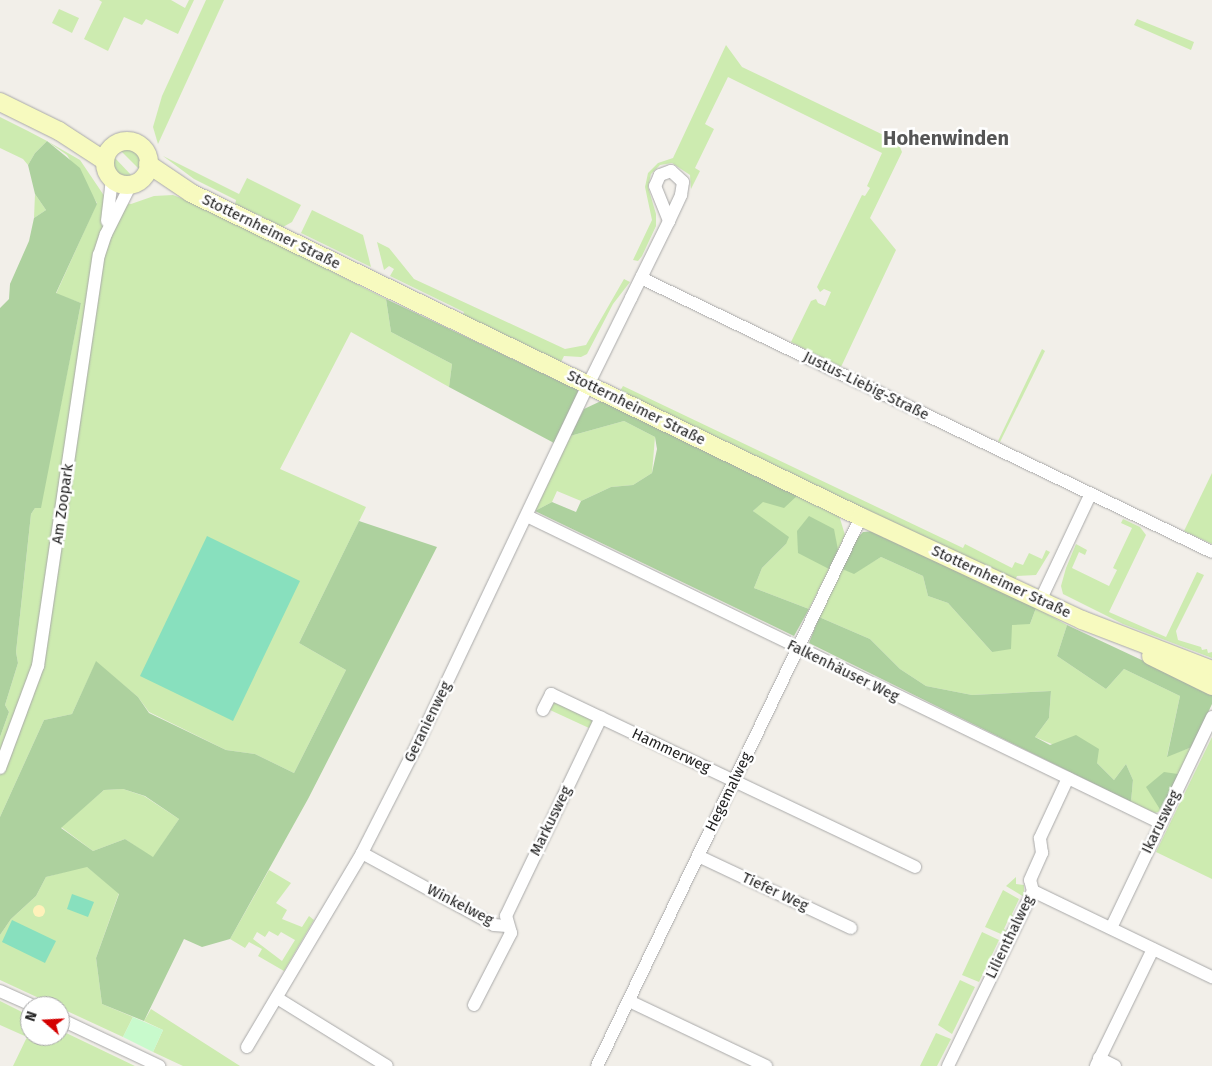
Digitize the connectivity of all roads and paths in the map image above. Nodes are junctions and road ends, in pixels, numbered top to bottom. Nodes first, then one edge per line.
1 (0, 102) edge
2 (108, 154) junction
3 (140, 176) junction
4 (112, 179) junction
5 (669, 221) dead end
6 (106, 234) junction
7 (641, 278) junction
8 (588, 385) junction
9 (1090, 495) junction
10 (527, 516) junction
11 (861, 517) junction
12 (1212, 552) edge
13 (1040, 601) junction
14 (1082, 620) junction
15 (798, 649) junction
16 (1212, 670) edge
17 (1212, 686) edge
18 (543, 710) dead end
19 (1212, 717) edge
20 (601, 718) junction
21 (0, 768) edge
22 (1068, 778) junction
23 (735, 781) junction
24 (1161, 823) junction
25 (362, 853) junction
26 (698, 856) junction
27 (914, 867) dead end
28 (1033, 891) junction
29 (507, 926) junction
30 (851, 928) dead end
31 (1111, 928) junction
32 (1153, 949) junction
33 (1212, 977) edge
34 (0, 990) edge
35 (277, 998) junction
36 (20, 1000) edge
37 (629, 1000) junction
38 (474, 1005) dead end
39 (70, 1024) edge
40 (247, 1047) dead end
41 (1098, 1062) edge
42 (159, 1066) edge
43 (387, 1066) edge
44 (597, 1066) edge
45 (766, 1066) edge
46 (948, 1066) edge
47 (1115, 1066) edge

1 - 2 main road
2 - 3 main road
2 - 4 main road
3 - 4 main road
3 - 6 street, Am Zoopark
3 - 8 main road, Stotternheimer Straße
4 - 6 street, Am Zoopark
5 - 7 street
6 - 21 street, Am Zoopark
7 - 8 street
7 - 9 street, Justus-Liebig-Straße
8 - 10 street, Geranienweg
8 - 11 main road, Stotternheimer Straße
9 - 12 street, Justus-Liebig-Straße
9 - 13 street
10 - 15 street, Falkenhäuser Weg
10 - 25 street, Geranienweg
11 - 13 main road, Stotternheimer Straße
11 - 15 street, Hegemalweg
13 - 14 main road, Stotternheimer Straße
14 - 16 main road, Stotternheimer Straße
14 - 17 main road, Stotternheimer Straße
15 - 22 street, Falkenhäuser Weg
15 - 23 street, Hegemalweg
18 - 20 street, Hammerweg
19 - 24 street, Ikarusweg
20 - 23 street, Hammerweg
20 - 29 street, Markusweg
22 - 24 street, Falkenhäuser Weg
22 - 28 street, Lilienthalweg
23 - 26 street, Hegemalweg
23 - 27 street, Hammerweg
24 - 31 street, Ikarusweg
25 - 29 street, Winkelweg
25 - 35 street, Geranienweg
26 - 30 street, Tiefer Weg
26 - 37 street, Hegemalweg
28 - 31 street
28 - 46 street, Lilienthalweg
29 - 38 street, Winkelweg
31 - 32 street
32 - 33 street
32 - 41 street
34 - 36 street
35 - 40 street, Geranienweg
35 - 43 street
37 - 44 street, Hegemalweg
37 - 45 street
39 - 42 street
41 - 47 street

